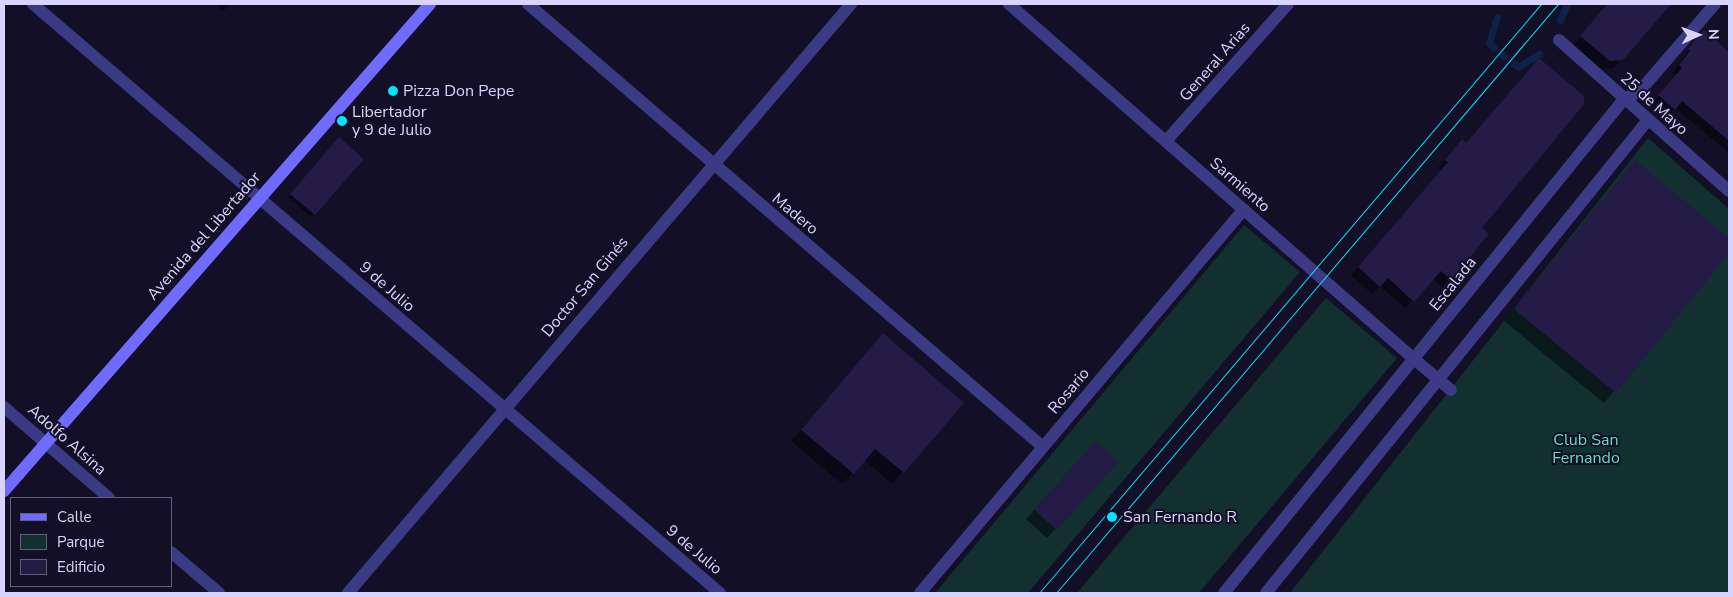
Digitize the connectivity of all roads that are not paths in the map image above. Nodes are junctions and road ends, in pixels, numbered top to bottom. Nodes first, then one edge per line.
1 (33, 4) edge
2 (430, 4) edge
3 (528, 4) edge
4 (851, 4) edge
5 (1009, 4) edge
6 (1288, 4) edge
7 (1715, 4) edge
8 (1559, 40) dead end
9 (1624, 99) junction
10 (1648, 120) junction
11 (1166, 142) junction
12 (711, 164) junction
13 (1729, 191) edge
14 (260, 197) junction
15 (1244, 209) junction
16 (1414, 359) junction
17 (1438, 380) junction
18 (1450, 390) dead end
19 (4, 407) edge
20 (502, 409) junction
21 (46, 444) junction
22 (1043, 447) junction
23 (4, 491) edge
24 (108, 497) edge
25 (172, 553) edge
26 (219, 593) edge
27 (348, 593) edge
28 (720, 593) edge
29 (920, 593) edge
30 (1224, 593) edge
31 (1266, 593) edge

1 - 14 street, 9 de Julio
2 - 14 main road, Avenida del Libertador
3 - 12 street, Madero
4 - 12 street, Doctor San Ginés
5 - 11 street, Sarmiento
6 - 11 street, General Arias
7 - 9 street, Escalada
8 - 9 street, 25 de Mayo
9 - 10 street, 25 de Mayo
9 - 16 street, Escalada
10 - 13 street, 25 de Mayo
10 - 17 street
11 - 15 street, Sarmiento
12 - 20 street, Doctor San Ginés
12 - 22 street, Madero
14 - 20 street, 9 de Julio
14 - 21 main road, Avenida del Libertador
15 - 16 street, Sarmiento
15 - 22 street, Rosario
16 - 17 street, Sarmiento
16 - 30 street, Escalada
17 - 18 street, Sarmiento
17 - 31 street
19 - 21 street, Adolfo Alsina
20 - 27 street, Doctor San Ginés
20 - 28 street, 9 de Julio
21 - 23 main road, Avenida del Libertador
21 - 24 street, Adolfo Alsina
22 - 29 street, Rosario
25 - 26 street

